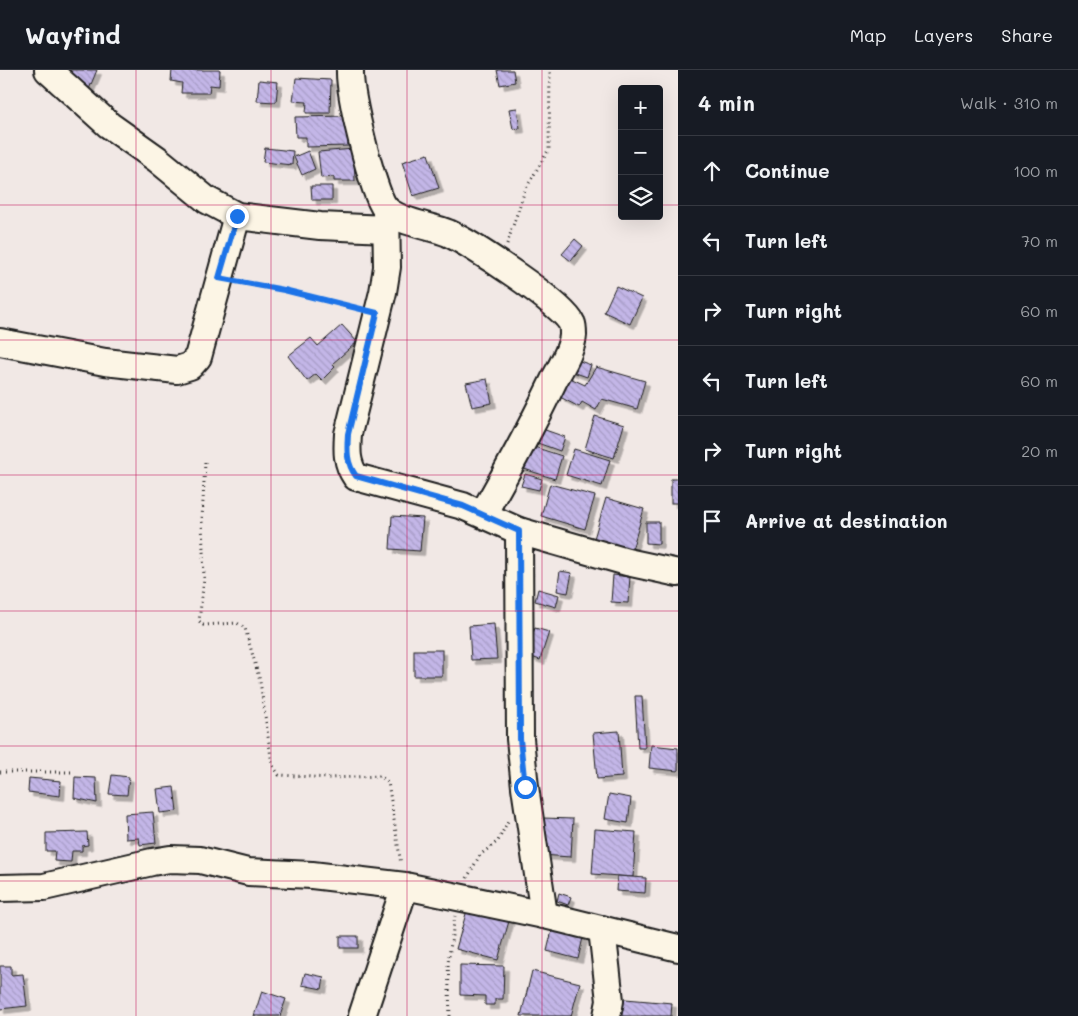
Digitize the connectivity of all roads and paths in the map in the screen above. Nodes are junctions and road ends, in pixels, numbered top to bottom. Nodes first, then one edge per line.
1 (48, 70) edge
2 (350, 70) edge
3 (550, 70) edge
4 (237, 216) junction
5 (386, 219) junction
6 (502, 264) junction
7 (219, 278) junction
8 (377, 313) junction
9 (0, 342) edge
10 (205, 462) dead end
11 (483, 514) junction
12 (519, 531) junction
13 (678, 573) edge
14 (0, 772) edge
15 (75, 772) dead end
16 (510, 817) dead end
17 (405, 886) junction
18 (0, 888) edge
19 (457, 898) junction
20 (544, 915) junction
21 (602, 929) junction
22 (678, 948) edge
23 (362, 1016) edge
24 (450, 1016) edge
25 (607, 1016) edge

1 - 4 street
2 - 5 street
3 - 6 path
4 - 5 street
4 - 7 street
5 - 6 street
5 - 8 street
6 - 11 street
7 - 8 path
7 - 9 street
8 - 11 street
10 - 17 path
11 - 12 street
12 - 13 street
12 - 20 street
14 - 15 path
16 - 19 path
17 - 18 street
17 - 19 street
17 - 23 street
19 - 20 street
19 - 24 path
20 - 21 street
21 - 22 street
21 - 25 street

